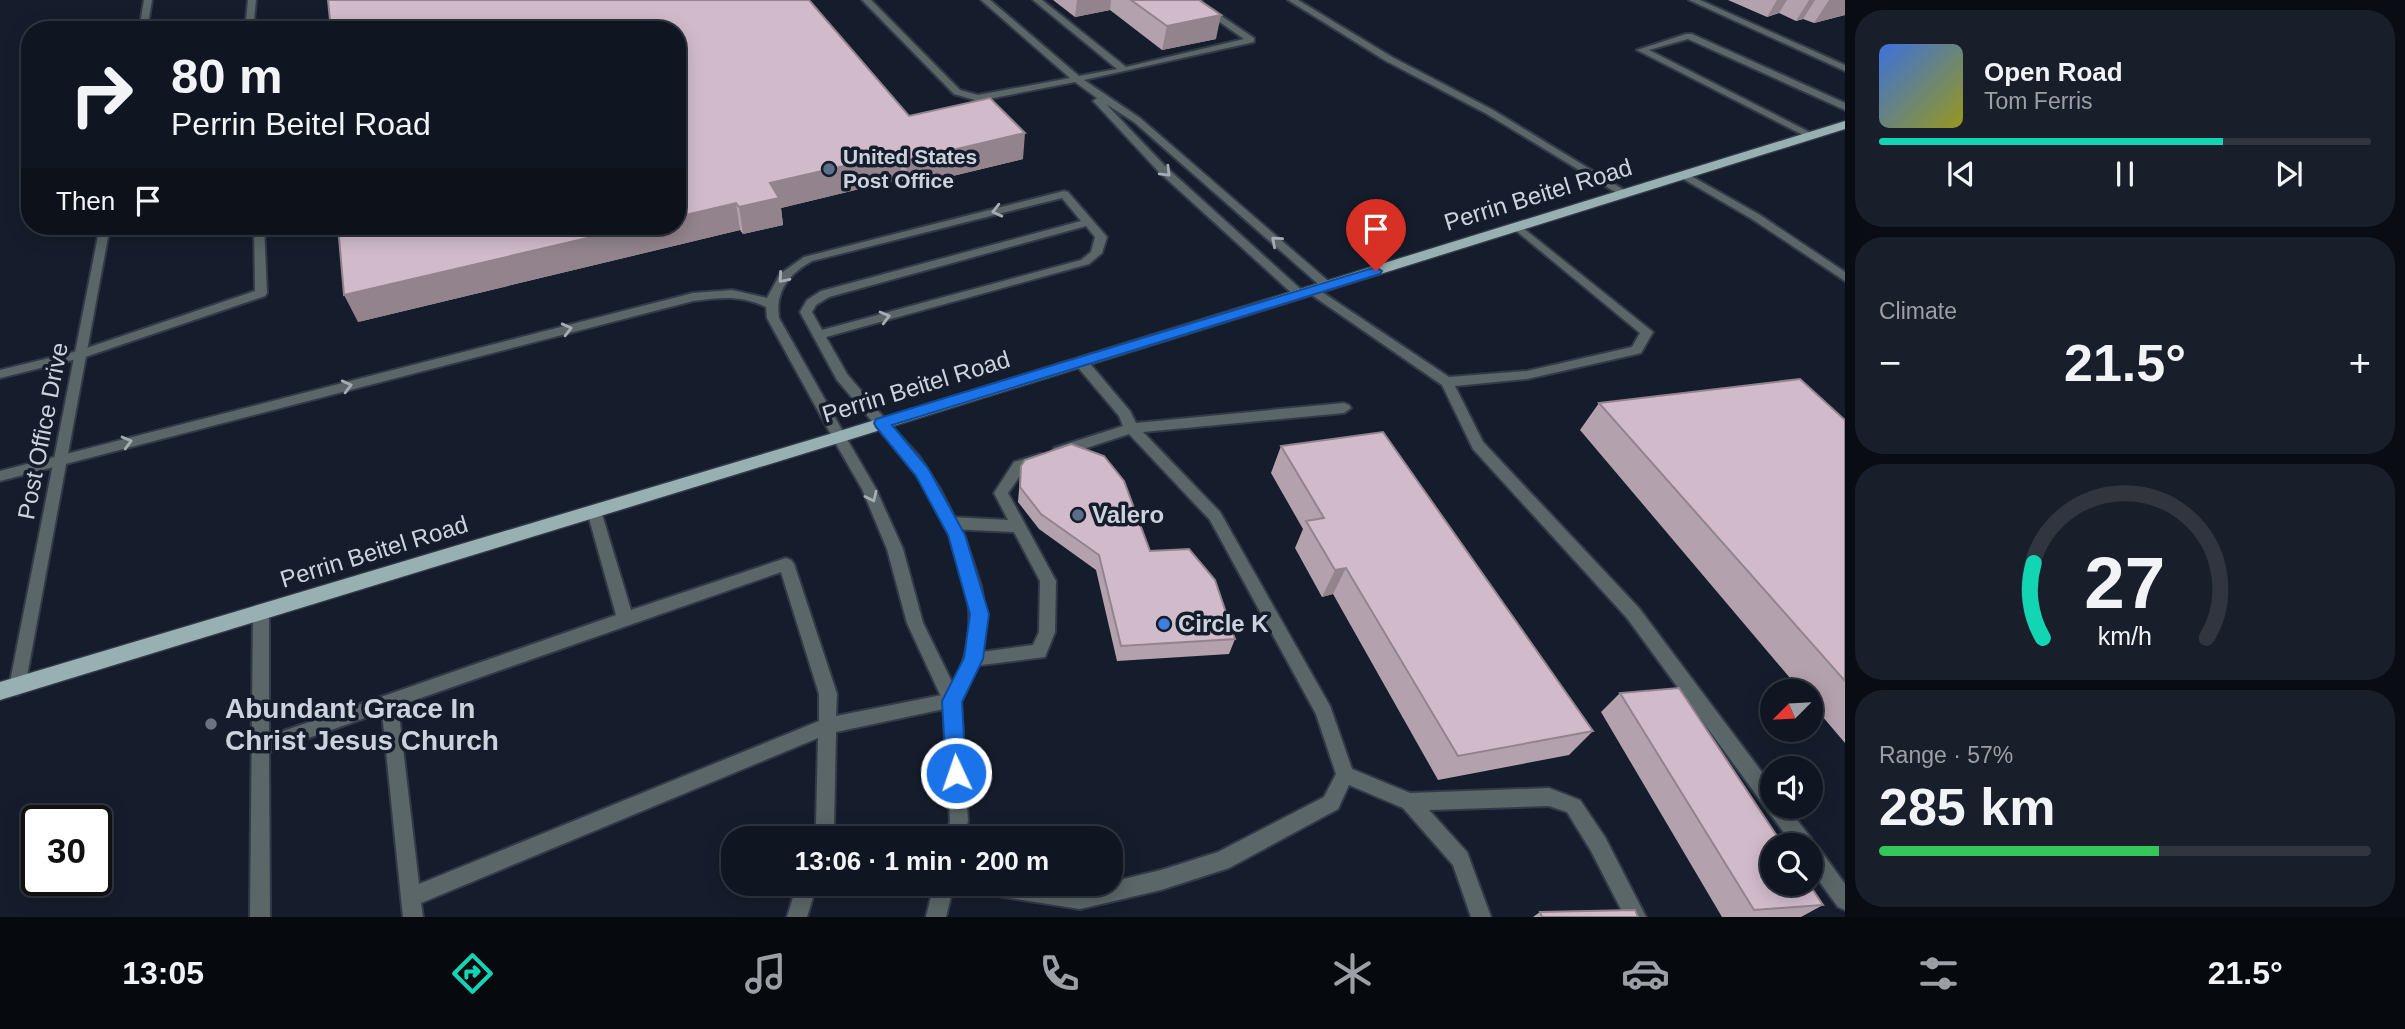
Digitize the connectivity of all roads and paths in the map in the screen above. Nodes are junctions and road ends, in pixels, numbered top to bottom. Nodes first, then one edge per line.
1 (148, 0) edge
2 (251, 0) edge
3 (866, 0) edge
4 (985, 0) edge
5 (1037, 0) edge
6 (1198, 0) edge
7 (1292, 0) edge
8 (1693, 0) edge
9 (144, 21) edge
10 (250, 21) edge
11 (1845, 54) edge
12 (1825, 59) junction
13 (1845, 68) edge
14 (1124, 70) junction
15 (1078, 80) junction
16 (1088, 89) junction
17 (1845, 107) edge
18 (1845, 125) edge
19 (1812, 136) junction
20 (1684, 176) junction
21 (1624, 193) junction
22 (1090, 222) junction
23 (1518, 227) junction
24 (103, 235) edge
25 (259, 235) edge
26 (1845, 277) edge
27 (1314, 290) junction
28 (769, 304) junction
29 (819, 335) junction
30 (81, 354) junction
31 (1082, 362) junction
32 (0, 374) edge
33 (1447, 382) junction
34 (1344, 408) dead end
35 (881, 423) junction
36 (1131, 428) junction
37 (839, 437) junction
38 (61, 459) junction
39 (0, 476) edge
40 (594, 511) junction
41 (950, 523) junction
42 (1018, 526) junction
43 (261, 612) junction
44 (625, 619) junction
45 (973, 659) junction
46 (8, 689) edge
47 (389, 701) junction
48 (952, 701) junction
49 (827, 726) junction
50 (260, 747) junction
51 (1345, 775) junction
52 (1760, 784) edge
53 (1410, 802) junction
54 (825, 826) edge
55 (958, 826) edge
56 (1823, 871) edge
57 (1123, 889) edge
58 (803, 896) edge
59 (941, 896) edge
60 (1053, 896) edge
61 (1096, 896) edge
62 (411, 897) junction
63 (1845, 900) edge
64 (260, 917) edge
65 (413, 917) edge
66 (797, 917) edge
67 (936, 917) edge
68 (1480, 917) edge
69 (1636, 917) edge

1 - 9 street
2 - 10 street
3 - 15 street
4 - 15 street
5 - 14 street
6 - 14 street
7 - 21 street
8 - 12 street
11 - 12 street
12 - 13 street
14 - 15 street
15 - 16 street
27 -> 16 street
16 -> 27 street
17 - 19 street
18 - 19 main road, Perrin Beitel Road
19 - 20 main road, Perrin Beitel Road
20 - 21 main road, Perrin Beitel Road
20 - 26 street
21 - 23 main road, Perrin Beitel Road
22 -> 28 street
29 -> 22 street
22 - 29 street
23 - 27 main road, Perrin Beitel Road
23 - 33 street
24 - 30 street, Post Office Drive
25 - 30 street
27 - 31 main road, Perrin Beitel Road
27 - 33 street
28 - 37 street
38 -> 28 street
29 - 35 street
30 - 32 street
30 - 38 street, Post Office Drive
31 - 35 main road, Perrin Beitel Road
31 - 36 street
33 - 52 street
34 - 36 street
35 - 37 main road, Perrin Beitel Road
35 - 41 street
36 - 42 street
36 - 51 street
37 - 40 main road, Perrin Beitel Road
37 -> 48 street
38 - 39 street
38 - 46 street, Post Office Drive
40 - 43 main road, Perrin Beitel Road
40 - 44 street
41 - 42 street
41 - 45 street
42 - 45 street
43 - 46 main road, Perrin Beitel Road
43 - 50 street
44 - 47 street
44 - 49 street
45 - 48 street
47 - 50 street
47 - 62 street
48 - 49 street
48 - 55 street
49 - 54 street
49 - 62 street
50 - 64 street
51 - 53 street
51 - 57 street
53 - 68 street
53 - 69 street
56 - 63 street
58 - 66 street
59 - 67 street
60 - 61 street
62 - 65 street

